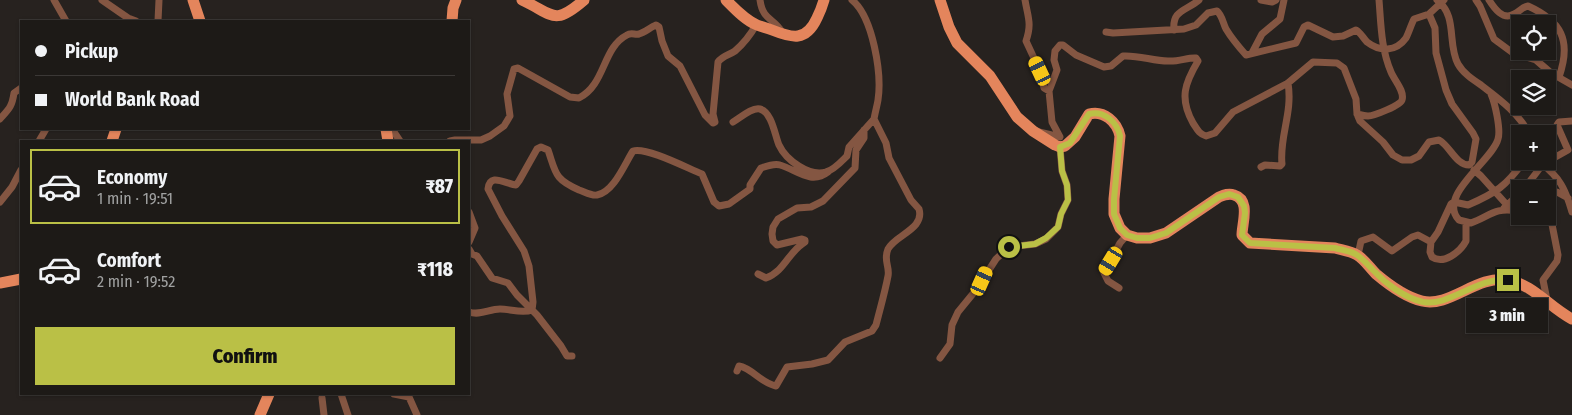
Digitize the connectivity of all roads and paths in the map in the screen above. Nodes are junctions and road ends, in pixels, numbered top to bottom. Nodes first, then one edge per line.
1 (54, 0) edge
2 (102, 0) edge
3 (159, 0) edge
4 (194, 0) edge
5 (456, 0) edge
6 (522, 0) edge
7 (584, 0) edge
8 (726, 0) edge
9 (760, 0) edge
10 (824, 0) edge
11 (852, 0) edge
12 (940, 0) edge
13 (1025, 0) edge
14 (1199, 0) edge
15 (1261, 0) edge
16 (1276, 0) edge
17 (1284, 0) edge
18 (1379, 0) edge
19 (1476, 0) edge
20 (1489, 0) edge
21 (1441, 1) edge
22 (1429, 14) junction
23 (65, 20) edge
24 (133, 20) edge
25 (158, 20) edge
26 (200, 20) edge
27 (452, 20) edge
28 (756, 24) junction
29 (1174, 30) junction
30 (1106, 32) dead end
31 (784, 35) junction
32 (1384, 50) junction
33 (1252, 53) junction
34 (1559, 77) junction
35 (1288, 83) junction
36 (1572, 85) edge
37 (20, 89) edge
38 (1049, 90) junction
39 (1491, 94) junction
40 (1357, 114) junction
41 (0, 119) edge
42 (874, 119) junction
43 (1572, 121) edge
44 (733, 122) dead end
45 (1524, 125) edge
46 (864, 130) junction
47 (1036, 132) junction
48 (455, 140) edge
49 (470, 140) edge
50 (470, 140) edge
51 (1060, 147) junction
52 (1556, 156) edge
53 (1261, 167) dead end
54 (1474, 170) junction
55 (1517, 170) edge
56 (1550, 170) edge
57 (20, 172) edge
58 (828, 172) junction
59 (1496, 192) junction
60 (1556, 192) edge
61 (1568, 199) junction
62 (1511, 201) edge
63 (0, 202) edge
64 (1454, 202) junction
65 (1505, 207) junction
66 (1511, 209) edge
67 (1572, 212) edge
68 (470, 215) edge
69 (1466, 222) junction
70 (1552, 225) edge
71 (1127, 235) junction
72 (470, 240) edge
73 (1431, 242) junction
74 (470, 251) edge
75 (1358, 255) junction
76 (758, 274) dead end
77 (20, 279) edge
78 (0, 283) edge
79 (1118, 288) dead end
80 (1547, 300) junction
81 (532, 310) junction
82 (470, 312) edge
83 (1572, 319) edge
84 (572, 356) dead end
85 (940, 358) dead end
86 (737, 371) dead end
87 (268, 395) edge
88 (341, 395) edge
89 (399, 395) edge
90 (322, 398) dead end
91 (260, 415) edge
92 (324, 415) edge
93 (348, 415) edge
94 (417, 415) edge

1 - 23 street
2 - 24 street
3 - 25 street
4 - 26 main road
5 - 27 main road
6 - 7 main road
8 - 28 main road
9 - 31 street
10 - 31 main road
11 - 42 street
12 - 47 main road
13 - 38 street
14 - 29 street
15 - 16 street
17 - 33 street
18 - 32 street
19 - 34 street
20 - 34 street
21 - 22 street
21 - 39 street
22 - 32 street
22 - 40 street
28 - 31 main road
28 - 49 street
29 - 30 street
29 - 33 street
32 - 33 street
32 - 40 street
34 - 36 street
35 - 38 street
35 - 40 street
35 - 53 street
37 - 41 street
38 - 47 street
39 - 45 street
39 - 54 street
42 - 46 street
42 - 86 street
43 - 52 street
44 - 58 street
46 - 58 street
46 - 76 street
47 - 51 main road
48 - 50 street
51 - 71 main road
51 - 85 street
54 - 59 street
54 - 64 street
55 - 59 street
56 - 61 street
57 - 63 street
58 - 81 street
59 - 64 street
59 - 65 street
60 - 61 street
61 - 67 street
62 - 65 street
64 - 69 street
64 - 73 street
65 - 66 street
65 - 69 street
68 - 72 street
69 - 73 street
70 - 80 street
71 - 75 main road
71 - 79 street
73 - 75 street
74 - 81 street
75 - 80 main road
77 - 78 main road
80 - 83 main road
81 - 82 street
81 - 84 street
87 - 91 main road
88 - 93 street
89 - 94 street
90 - 92 street

